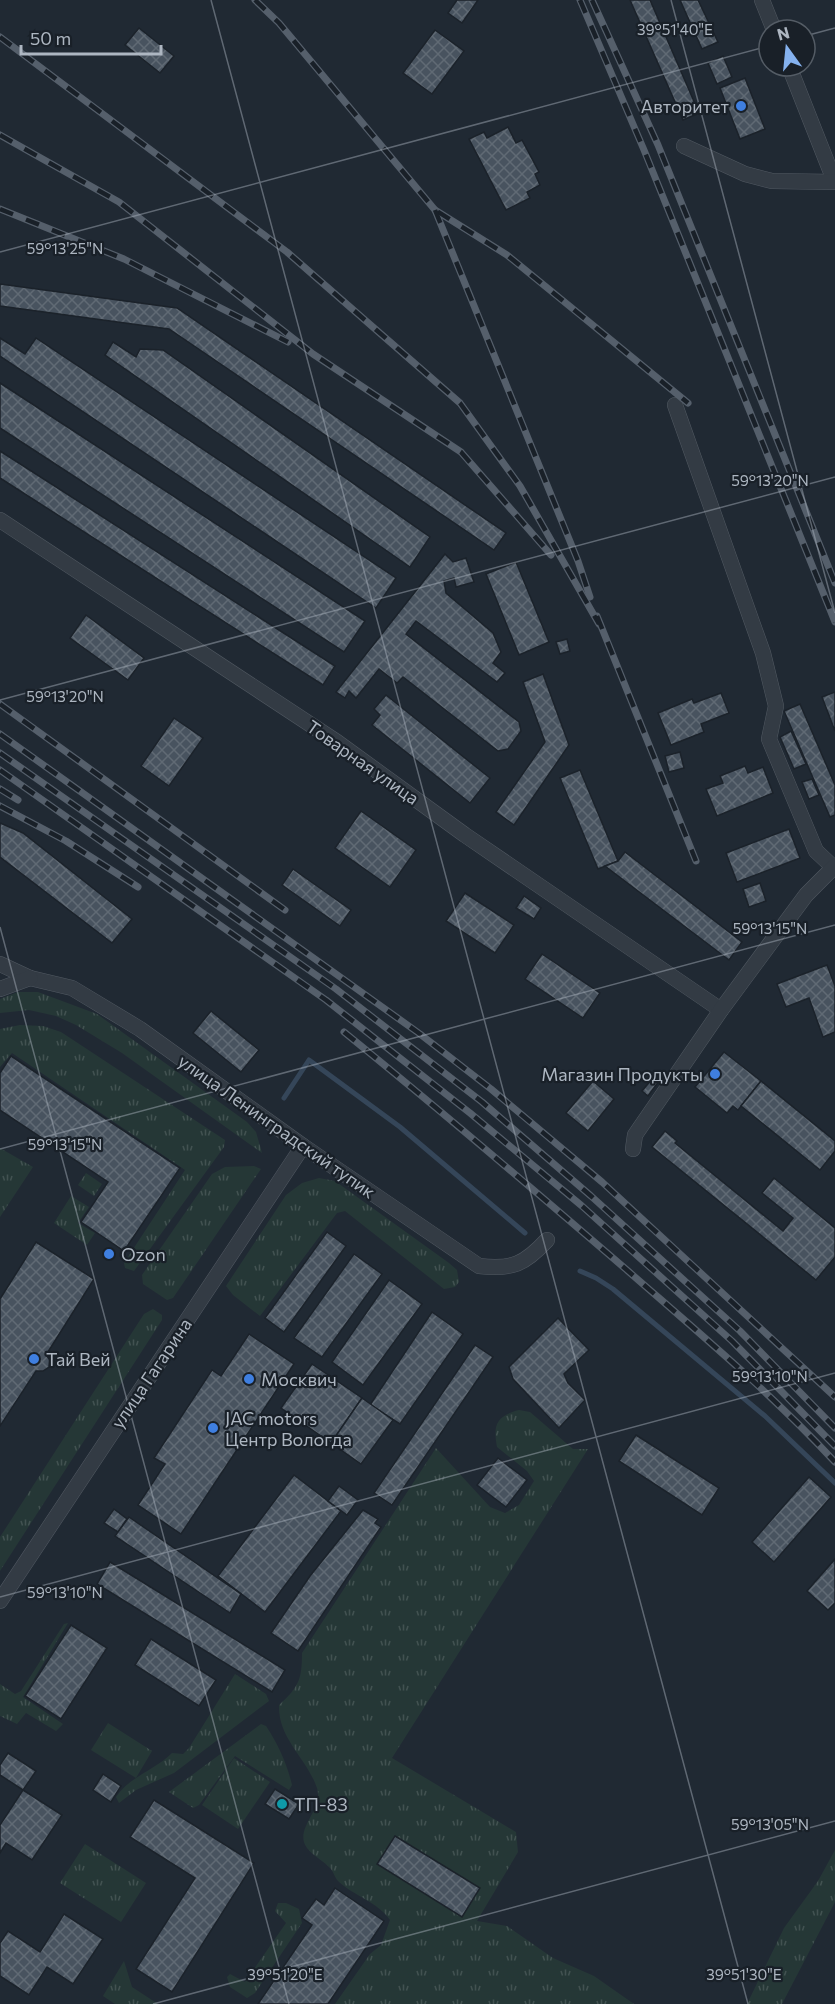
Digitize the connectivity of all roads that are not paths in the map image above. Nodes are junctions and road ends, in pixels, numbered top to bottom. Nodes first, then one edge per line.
1 (762, 0) edge
2 (769, 18) edge
3 (794, 78) edge
4 (684, 147) dead end
5 (835, 181) edge
6 (675, 405) dead end
7 (0, 520) edge
8 (834, 867) edge
9 (0, 964) edge
10 (30, 978) junction
11 (0, 989) edge
12 (721, 1010) junction
13 (303, 1146) junction
14 (633, 1149) dead end
15 (547, 1240) dead end
16 (0, 1600) edge

1 - 2 street
3 - 5 street
4 - 5 street
6 - 8 street
7 - 12 street, Товарная улица
8 - 12 street
9 - 10 street, улица Ленинградский тупик
10 - 11 street
10 - 13 street, улица Ленинградский тупик
12 - 14 street
13 - 15 street, улица Ленинградский тупик
13 - 16 street, улица Гагарина

